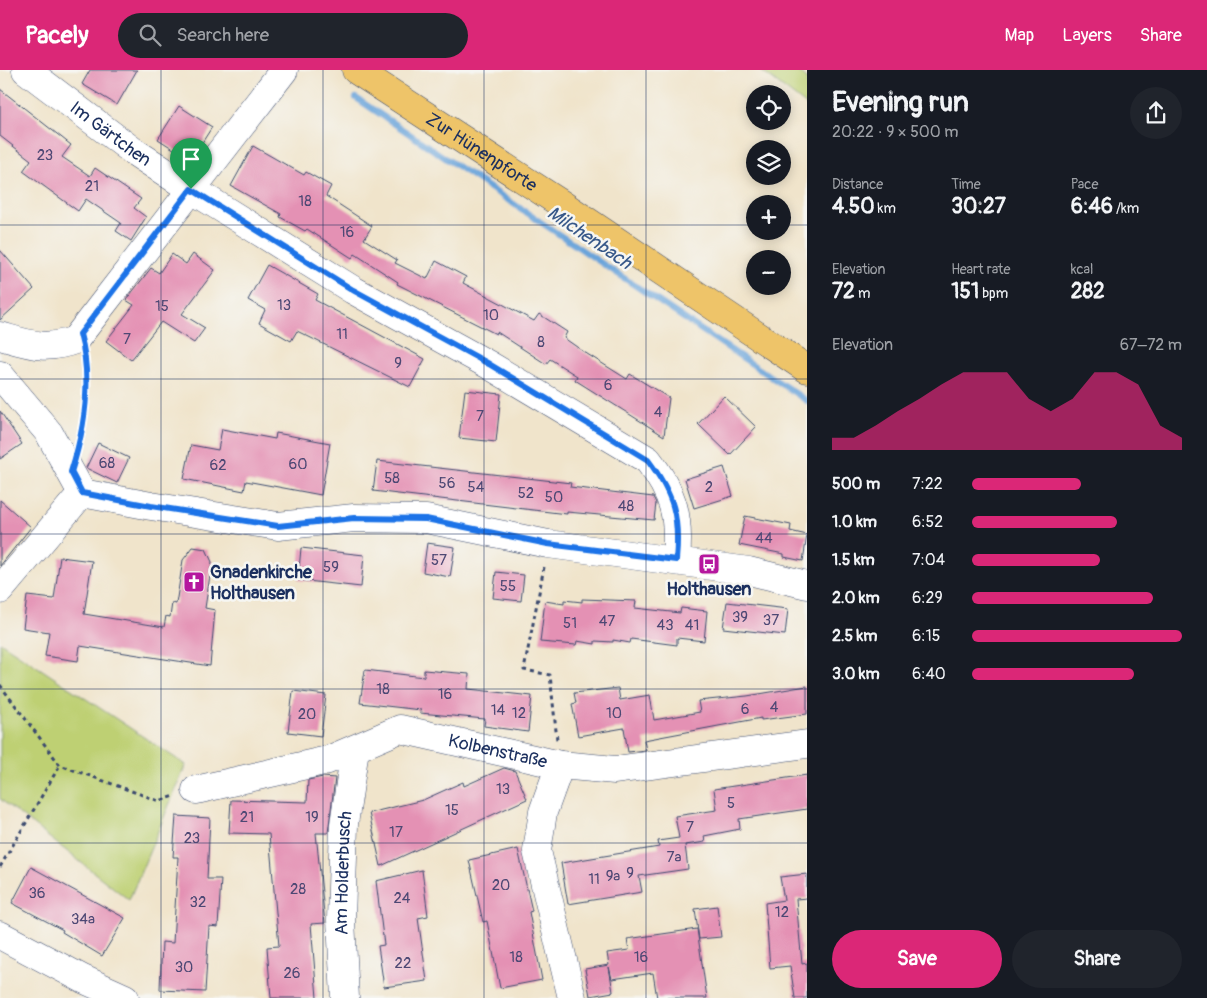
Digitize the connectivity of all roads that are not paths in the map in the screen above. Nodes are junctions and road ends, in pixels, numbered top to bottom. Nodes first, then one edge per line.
1 (26, 70) edge
2 (284, 70) edge
3 (356, 70) edge
4 (191, 189) junction
5 (0, 336) edge
6 (807, 369) edge
7 (0, 375) edge
8 (76, 483) junction
9 (676, 560) junction
10 (806, 583) edge
11 (0, 590) edge
12 (807, 744) edge
13 (355, 749) junction
14 (560, 766) junction
15 (196, 790) road end
16 (0, 935) edge
17 (125, 998) edge
18 (345, 998) edge
19 (572, 998) edge

1 - 4 street, Im Gärtchen
2 - 4 street
3 - 6 main road, Zur Hünenpforte
4 - 5 street
4 - 9 street, Im Gärtchen
7 - 8 street
8 - 9 street
8 - 11 street
9 - 10 street
12 - 14 street, Kolbenstraße
13 - 14 street, Kolbenstraße
13 - 15 street, Kolbenstraße
13 - 18 street, Am Holderbusch
14 - 19 street
16 - 17 street

